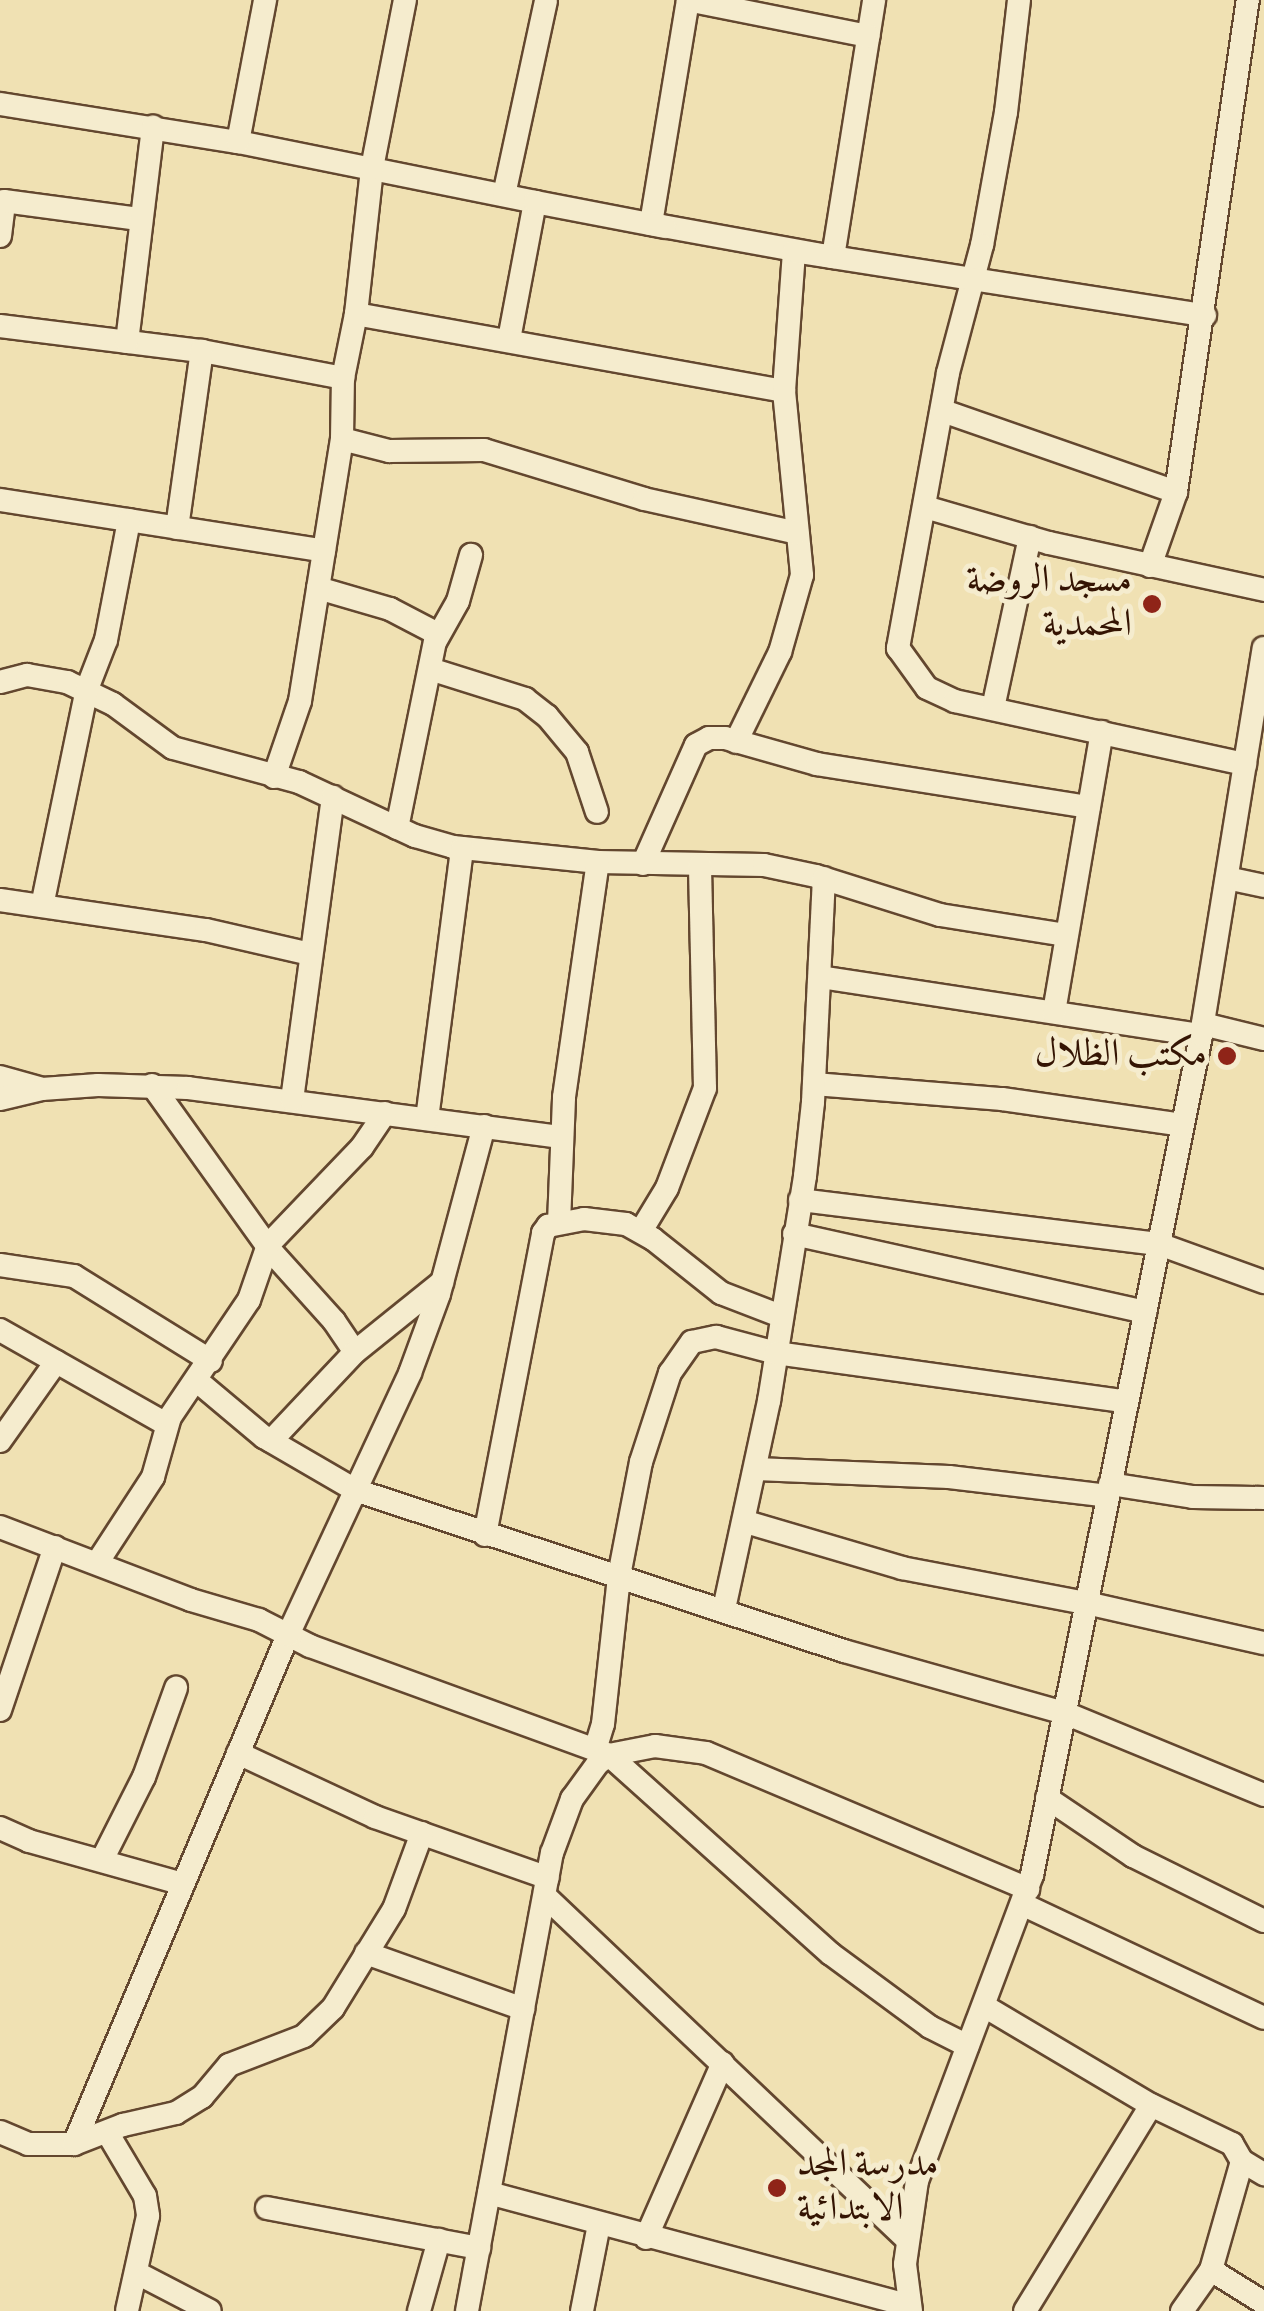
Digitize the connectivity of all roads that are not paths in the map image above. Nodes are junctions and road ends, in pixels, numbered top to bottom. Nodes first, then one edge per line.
1 (265, 0) edge
2 (405, 0) edge
3 (546, 0) edge
4 (688, 0) edge
5 (874, 0) edge
6 (1019, 0) edge
7 (1248, 0) edge
8 (868, 36) junction
9 (0, 104) edge
10 (153, 128) junction
11 (238, 142) junction
12 (372, 168) junction
13 (504, 196) junction
14 (535, 202) junction
15 (139, 219) junction
16 (651, 224) junction
17 (0, 236) edge
18 (794, 251) junction
19 (833, 256) junction
20 (974, 276) junction
21 (356, 314) junction
22 (1205, 316) junction
23 (0, 326) edge
24 (509, 340) junction
25 (127, 342) junction
26 (202, 352) junction
27 (343, 378) junction
28 (784, 392) junction
29 (943, 411) junction
30 (342, 439) junction
31 (1176, 492) junction
32 (0, 500) edge
33 (925, 508) junction
34 (128, 520) junction
35 (177, 528) junction
36 (797, 532) junction
37 (1030, 537) junction
38 (324, 551) junction
39 (471, 556) dead end
40 (1150, 566) junction
41 (318, 588) junction
42 (1264, 590) edge
43 (438, 634) junction
44 (1264, 648) edge
45 (430, 669) junction
46 (0, 682) edge
47 (86, 689) junction
48 (993, 708) junction
49 (1102, 732) junction
50 (736, 742) junction
51 (1245, 764) junction
52 (274, 777) junction
53 (333, 796) junction
54 (1089, 807) junction
55 (596, 812) dead end
56 (397, 828) junction
57 (462, 848) junction
58 (598, 862) junction
59 (643, 864) junction
60 (700, 865) junction
61 (824, 878) junction
62 (1226, 878) junction
63 (1264, 886) edge
64 (0, 900) edge
65 (42, 906) junction
66 (1066, 935) junction
67 (310, 954) junction
68 (820, 976) junction
69 (1054, 1012) junction
70 (1202, 1030) junction
71 (1264, 1038) edge
72 (0, 1077) edge
73 (814, 1084) junction
74 (152, 1086) junction
75 (42, 1089) junction
76 (0, 1098) edge
77 (292, 1100) junction
78 (386, 1113) junction
79 (427, 1119) junction
80 (484, 1126) junction
81 (1182, 1126) junction
82 (562, 1137) junction
83 (800, 1200) junction
84 (559, 1222) junction
85 (641, 1231) junction
86 (794, 1234) junction
87 (1159, 1244) junction
88 (268, 1245) junction
89 (0, 1265) edge
90 (442, 1282) junction
91 (1264, 1282) edge
92 (1145, 1312) junction
93 (782, 1316) junction
94 (0, 1330) edge
95 (354, 1352) junction
96 (776, 1353) junction
97 (56, 1362) junction
98 (203, 1370) junction
99 (1127, 1402) junction
100 (166, 1424) junction
101 (0, 1441) edge
102 (271, 1442) junction
103 (756, 1469) junction
104 (355, 1490) junction
105 (1109, 1490) junction
106 (1264, 1498) edge
107 (746, 1522) junction
108 (0, 1527) edge
109 (486, 1535) junction
110 (55, 1547) junction
111 (97, 1563) junction
112 (619, 1576) junction
113 (1086, 1603) junction
114 (724, 1609) junction
115 (288, 1635) junction
116 (1264, 1643) edge
117 (176, 1688) dead end
118 (0, 1710) edge
119 (1064, 1713) junction
120 (602, 1752) junction
121 (238, 1753) junction
122 (1264, 1795) edge
123 (1047, 1798) junction
124 (0, 1828) edge
125 (422, 1833) junction
126 (102, 1860) junction
127 (183, 1884) junction
128 (546, 1887) junction
129 (1026, 1897) junction
130 (1264, 1921) edge
131 (366, 1953) junction
132 (984, 2006) junction
133 (523, 2010) junction
134 (1264, 2018) edge
135 (968, 2046) junction
136 (722, 2063) junction
137 (1151, 2105) junction
138 (0, 2132) edge
139 (107, 2132) junction
140 (74, 2144) junction
141 (1242, 2160) junction
142 (1264, 2174) edge
143 (489, 2193) junction
144 (267, 2208) dead end
145 (598, 2224) junction
146 (646, 2238) junction
147 (906, 2238) junction
148 (439, 2240) junction
149 (478, 2248) junction
150 (1211, 2270) junction
151 (138, 2273) junction
152 (1264, 2303) edge
153 (911, 2309) edge
154 (127, 2311) edge
155 (210, 2311) edge
156 (419, 2311) edge
157 (467, 2311) edge
158 (582, 2311) edge
159 (1024, 2311) edge
160 (1182, 2311) edge

1 - 11 street
2 - 12 street
3 - 13 street
4 - 8 street
4 - 16 street
5 - 8 street
6 - 20 street
7 - 22 street
8 - 19 street
9 - 10 street
10 - 11 street
10 - 15 street
11 - 12 street
12 - 13 street
12 - 21 street
13 - 14 street
14 - 16 street
14 - 24 street
15 - 17 street
15 - 25 street
16 - 18 street
16 - 19 street
18 - 19 street
18 - 28 street
19 - 20 street
20 - 22 street
20 - 29 street
21 - 24 street
21 - 27 street
22 - 31 street
23 - 25 street
24 - 28 street
25 - 26 street
26 - 27 street
26 - 35 street
27 - 30 street
28 - 36 street
29 - 31 street
29 - 33 street
30 - 36 street
30 - 38 street
31 - 40 street
32 - 34 street
33 - 37 street
33 - 48 street
34 - 35 street
34 - 47 street
35 - 38 street
36 - 50 street
37 - 40 street
37 - 48 street
38 - 41 street
39 - 43 street
40 - 42 street
41 - 43 street
41 - 52 street
43 - 45 street
44 - 51 street
45 - 55 street
45 - 56 street
46 - 47 street
47 - 52 street
47 - 65 street
48 - 49 street
49 - 51 street
49 - 54 street
50 - 54 street
50 - 59 street
51 - 62 street
52 - 53 street
53 - 56 street
53 - 67 street
54 - 66 street
56 - 57 street
57 - 58 street
57 - 79 street
58 - 59 street
58 - 82 street
59 - 60 street
60 - 61 street
60 - 85 street
61 - 66 street
61 - 68 street
62 - 63 street
62 - 70 street
64 - 65 street
65 - 67 street
66 - 69 street
67 - 77 street
68 - 69 street
68 - 73 street
69 - 70 street
70 - 71 street
70 - 81 street
72 - 75 street
73 - 81 street
73 - 83 street
74 - 75 street
74 - 77 street
74 - 88 street
75 - 76 street
77 - 78 street
78 - 79 street
78 - 88 street
79 - 80 street
80 - 82 street
80 - 90 street
81 - 87 street
82 - 84 street
83 - 86 street
83 - 87 street
84 - 85 street
84 - 109 street
85 - 93 street
86 - 92 street
86 - 93 street
87 - 91 street
87 - 92 street
88 - 95 street
88 - 98 street
89 - 98 street
90 - 95 street
90 - 104 street
92 - 99 street
93 - 96 street
94 - 97 street
95 - 102 street
96 - 99 street
96 - 103 street
96 - 112 street
97 - 100 street
97 - 101 street
98 - 100 street
98 - 102 street
99 - 105 street
100 - 111 street
102 - 104 street
103 - 105 street
103 - 107 street
104 - 109 street
104 - 115 street
105 - 106 street
105 - 113 street
107 - 113 street
107 - 114 street
108 - 110 street
109 - 112 street
110 - 111 street
110 - 118 street
111 - 115 street
112 - 114 street
112 - 120 street
113 - 116 street
113 - 119 street
114 - 119 street
115 - 120 street
115 - 121 street
117 - 126 street
119 - 122 street
119 - 123 street
120 - 128 street
120 - 129 street
120 - 135 street
121 - 125 street
121 - 127 street
123 - 129 street
123 - 130 street
124 - 126 street
125 - 128 street
125 - 131 street
126 - 127 street
127 - 140 street
128 - 133 street
128 - 136 street
129 - 132 street
129 - 134 street
131 - 133 street
131 - 139 street
132 - 135 street
132 - 137 street
133 - 143 street
135 - 147 street
136 - 146 street
136 - 147 street
137 - 141 street
137 - 159 street
138 - 140 street
139 - 140 street
139 - 151 street
141 - 142 street
141 - 150 street
143 - 145 street
143 - 149 street
144 - 148 street
145 - 146 street
145 - 158 street
146 - 153 street
147 - 153 street
148 - 149 street
148 - 156 street
149 - 157 street
150 - 152 street
150 - 160 street
151 - 154 street
151 - 155 street

